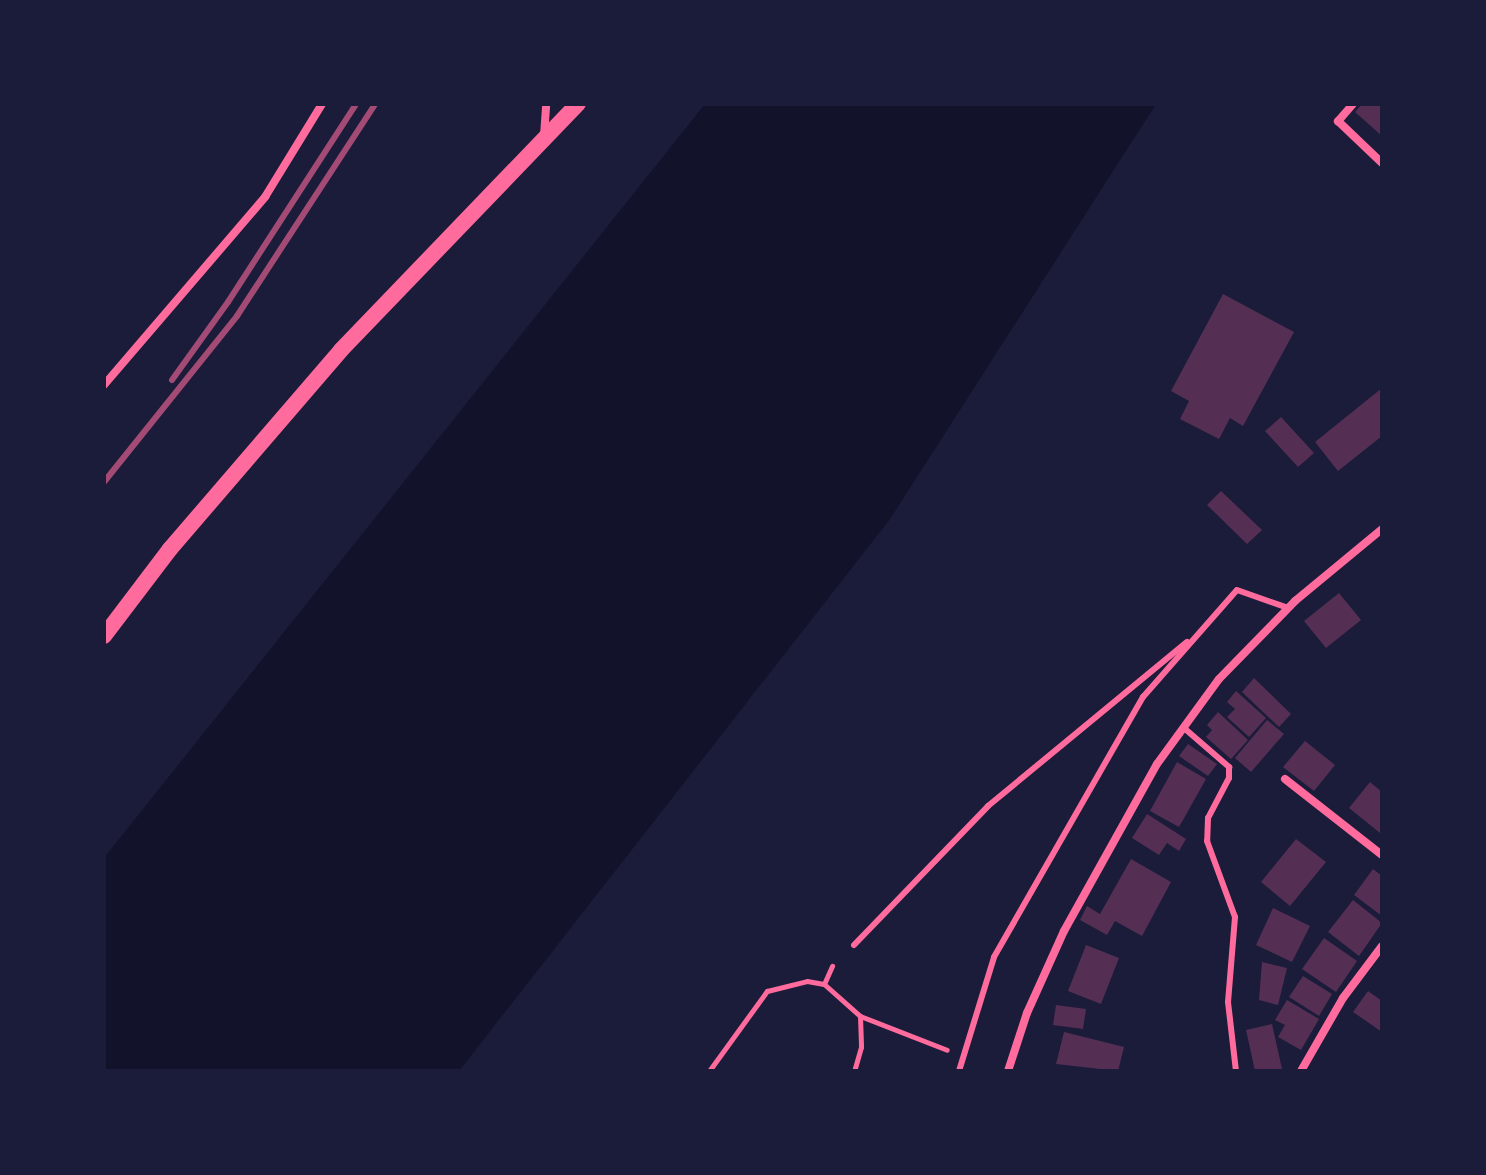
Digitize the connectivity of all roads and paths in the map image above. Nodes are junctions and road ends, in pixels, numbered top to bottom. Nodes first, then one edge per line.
1 (322, 104) edge
2 (546, 104) edge
3 (578, 104) edge
4 (1353, 104) edge
5 (543, 141) junction
6 (1382, 163) edge
7 (104, 385) edge
8 (1382, 529) edge
9 (1288, 608) junction
10 (1202, 630) junction
11 (104, 636) edge
12 (1184, 728) junction
13 (1285, 779) dead end
14 (1382, 855) edge
15 (854, 945) dead end
16 (1382, 946) edge
17 (832, 966) dead end
18 (824, 984) junction
19 (860, 1016) junction
20 (963, 1056) junction
21 (709, 1071) edge
22 (854, 1071) edge
23 (959, 1071) edge
24 (1008, 1071) edge
25 (1236, 1071) edge
26 (1301, 1071) edge

1 - 7 street
2 - 5 street
3 - 5 main road
4 - 6 street
5 - 11 main road
8 - 9 street
9 - 10 lane
9 - 12 street
10 - 15 lane
10 - 20 lane
12 - 24 street
12 - 25 lane
13 - 14 street
16 - 26 street
17 - 18 path
18 - 19 path
18 - 21 path
19 - 20 path
19 - 22 path
20 - 23 lane

